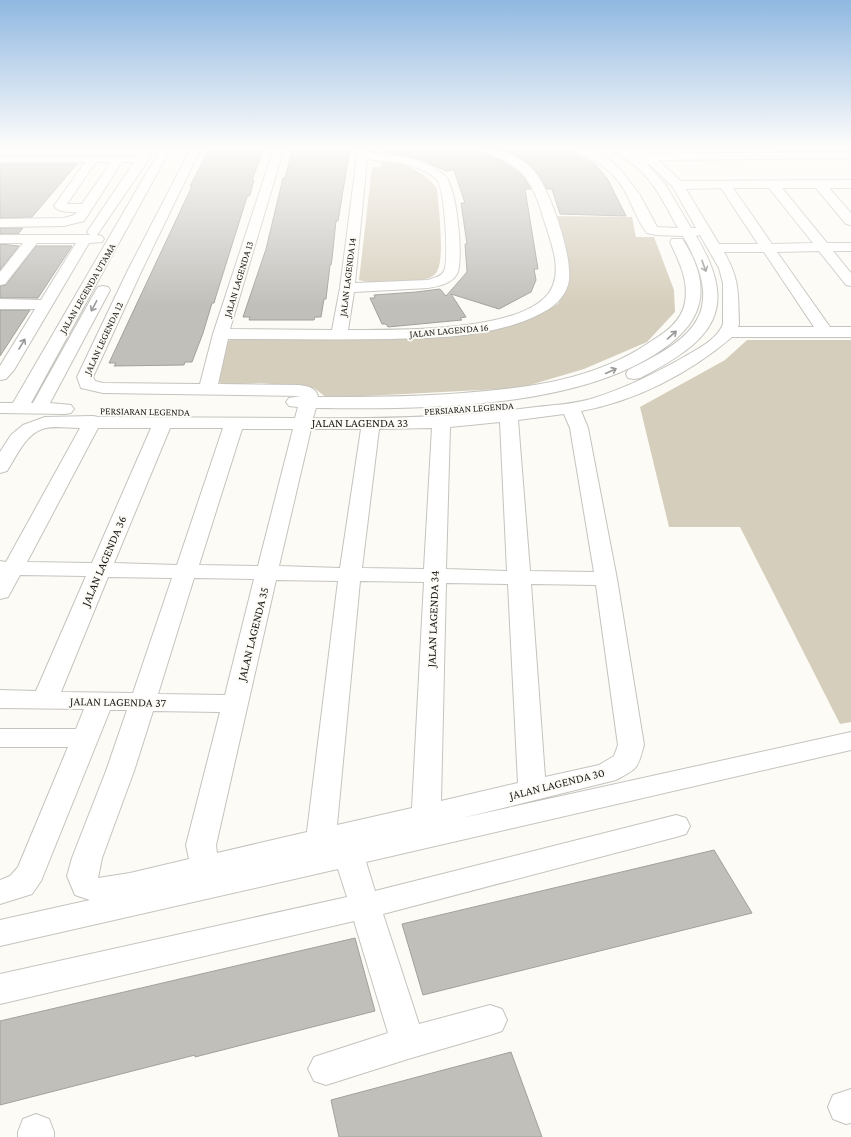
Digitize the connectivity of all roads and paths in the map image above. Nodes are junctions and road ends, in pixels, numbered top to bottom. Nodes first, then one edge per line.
1 (63, 201) edge
2 (92, 201) edge
3 (115, 201) edge
4 (132, 201) edge
5 (137, 201) edge
6 (164, 201) edge
7 (262, 201) edge
8 (357, 201) edge
9 (448, 201) edge
10 (544, 201) edge
11 (637, 201) edge
12 (669, 201) edge
13 (688, 201) edge
14 (735, 201) edge
15 (786, 201) edge
16 (835, 201) edge
17 (135, 204) junction
18 (87, 208) junction
19 (851, 221) edge
20 (0, 223) edge
21 (668, 226) junction
22 (6, 232) edge
23 (687, 232) junction
24 (706, 232) junction
25 (89, 235) junction
26 (125, 235) junction
27 (33, 239) junction
28 (823, 247) junction
29 (851, 247) edge
30 (715, 248) junction
31 (766, 248) junction
32 (97, 272) junction
33 (122, 272) junction
34 (0, 282) edge
35 (851, 282) edge
36 (347, 288) junction
37 (0, 304) edge
38 (46, 305) junction
39 (728, 332) junction
40 (825, 332) junction
41 (851, 332) edge
42 (221, 334) junction
43 (339, 335) junction
44 (640, 357) junction
45 (656, 363) junction
46 (676, 369) junction
47 (0, 375) edge
48 (208, 388) junction
49 (0, 396) edge
50 (22, 402) junction
51 (0, 408) edge
52 (571, 408) junction
53 (41, 410) junction
54 (306, 413) junction
55 (509, 416) junction
56 (93, 421) junction
57 (164, 422) junction
58 (441, 422) junction
59 (234, 424) junction
60 (371, 424) junction
61 (0, 467) edge
62 (7, 568) edge
63 (101, 570) junction
64 (186, 571) junction
65 (268, 572) junction
66 (350, 574) junction
67 (435, 576) junction
68 (519, 577) junction
69 (606, 579) junction
70 (0, 592) edge
71 (0, 699) edge
72 (45, 700) junction
73 (100, 702) junction
74 (141, 703) junction
75 (236, 704) junction
76 (0, 738) edge
77 (85, 738) junction
78 (847, 747) edge
79 (532, 791) junction
80 (426, 816) junction
81 (676, 826) dead end
82 (321, 840) junction
83 (349, 856) junction
84 (205, 867) junction
85 (0, 892) edge
86 (365, 906) junction
87 (0, 933) edge
88 (0, 989) edge
89 (490, 1020) dead end
90 (408, 1043) junction
91 (326, 1069) dead end

1 - 18 street
2 - 18 street
3 - 25 street
4 - 17 street
5 - 17 street, JALAN LEGENDA UTAMA
6 - 33 street, JALAN LEGENDA 12
7 - 42 street, JALAN LAGENDA 13
8 - 36 street, JALAN LAGENDA 14
9 - 36 street
10 - 43 street, JALAN LAGENDA 16
11 - 21 street
12 - 23 street, PERSIARAN LEGENDA
13 - 24 street
14 - 31 street
15 - 28 street
16 - 19 street
17 - 26 street, JALAN LEGENDA UTAMA
18 - 22 street
20 - 22 street
21 - 23 street
44 -> 21 street, PERSIARAN LEGENDA
22 - 25 street
22 - 27 street
23 - 24 street
23 -> 45 street, PERSIARAN LEGENDA
24 - 30 street
25 - 26 street
25 - 27 street
25 - 38 street
26 - 32 street, JALAN LEGENDA UTAMA
27 - 34 street
28 - 29 street
28 - 31 street
28 - 35 street
30 - 31 street
30 - 39 street
31 - 40 street
32 - 33 street
32 - 50 street, JALAN LEGENDA UTAMA
33 - 48 street, JALAN LEGENDA 12
33 -> 53 street, JALAN LEGENDA UTAMA
36 - 43 street, JALAN LAGENDA 14
37 - 38 street
47 -> 38 street
39 - 40 street
39 - 46 street, JALAN LAGENDA 33
40 - 41 street
42 - 43 street, JALAN LAGENDA 16
42 - 48 street, JALAN LAGENDA 13
44 - 45 street
54 -> 44 street, PERSIARAN LEGENDA
45 - 46 street
45 - 54 street, PERSIARAN LEGENDA
46 - 52 street, JALAN LAGENDA 33
48 - 54 street, JALAN LEGENDA 12
49 - 50 street, PERSIARAN LEGENDA
50 - 51 street, PERSIARAN LEGENDA
50 - 53 street, PERSIARAN LEGENDA
52 - 55 street, JALAN LAGENDA 33
52 - 69 street, JALAN LAGENDA 30
53 - 54 street, PERSIARAN LEGENDA
53 - 56 street, JALAN LAGENDA 33
53 - 61 street
54 - 59 street, JALAN LAGENDA 33
54 - 60 street, JALAN LAGENDA 33
54 - 65 street, JALAN LAGENDA 35
55 - 58 street, JALAN LAGENDA 33
55 - 68 street
56 - 57 street, JALAN LAGENDA 33
56 - 62 street
57 - 59 street, JALAN LAGENDA 33
57 - 63 street, JALAN LAGENDA 36
58 - 60 street, JALAN LAGENDA 33
58 - 67 street, JALAN LAGENDA 34
59 - 64 street, JALAN LAGENDA 30
60 - 66 street
62 - 63 street
62 - 70 street
63 - 64 street
63 - 72 street, JALAN LAGENDA 36
64 - 65 street
64 - 74 street, JALAN LAGENDA 30
65 - 66 street
65 - 75 street, JALAN LAGENDA 35
66 - 67 street
66 - 82 street
67 - 68 street
67 - 80 street, JALAN LAGENDA 34
68 - 69 street
68 - 79 street
69 - 79 street, JALAN LAGENDA 30
71 - 72 street, JALAN LAGENDA 37
72 - 73 street, JALAN LAGENDA 37
73 - 74 street, JALAN LAGENDA 37
73 - 77 street
74 - 75 street, JALAN LAGENDA 37
74 - 84 street, JALAN LAGENDA 30
75 - 84 street, JALAN LAGENDA 35
76 - 77 street
77 - 85 street
78 - 83 street
79 - 80 street, JALAN LAGENDA 30
80 - 82 street, JALAN LAGENDA 30
81 - 86 street
82 - 84 street, JALAN LAGENDA 30
83 - 86 street
83 - 87 street
86 - 88 street
86 - 90 street
89 - 90 street
90 - 91 street

